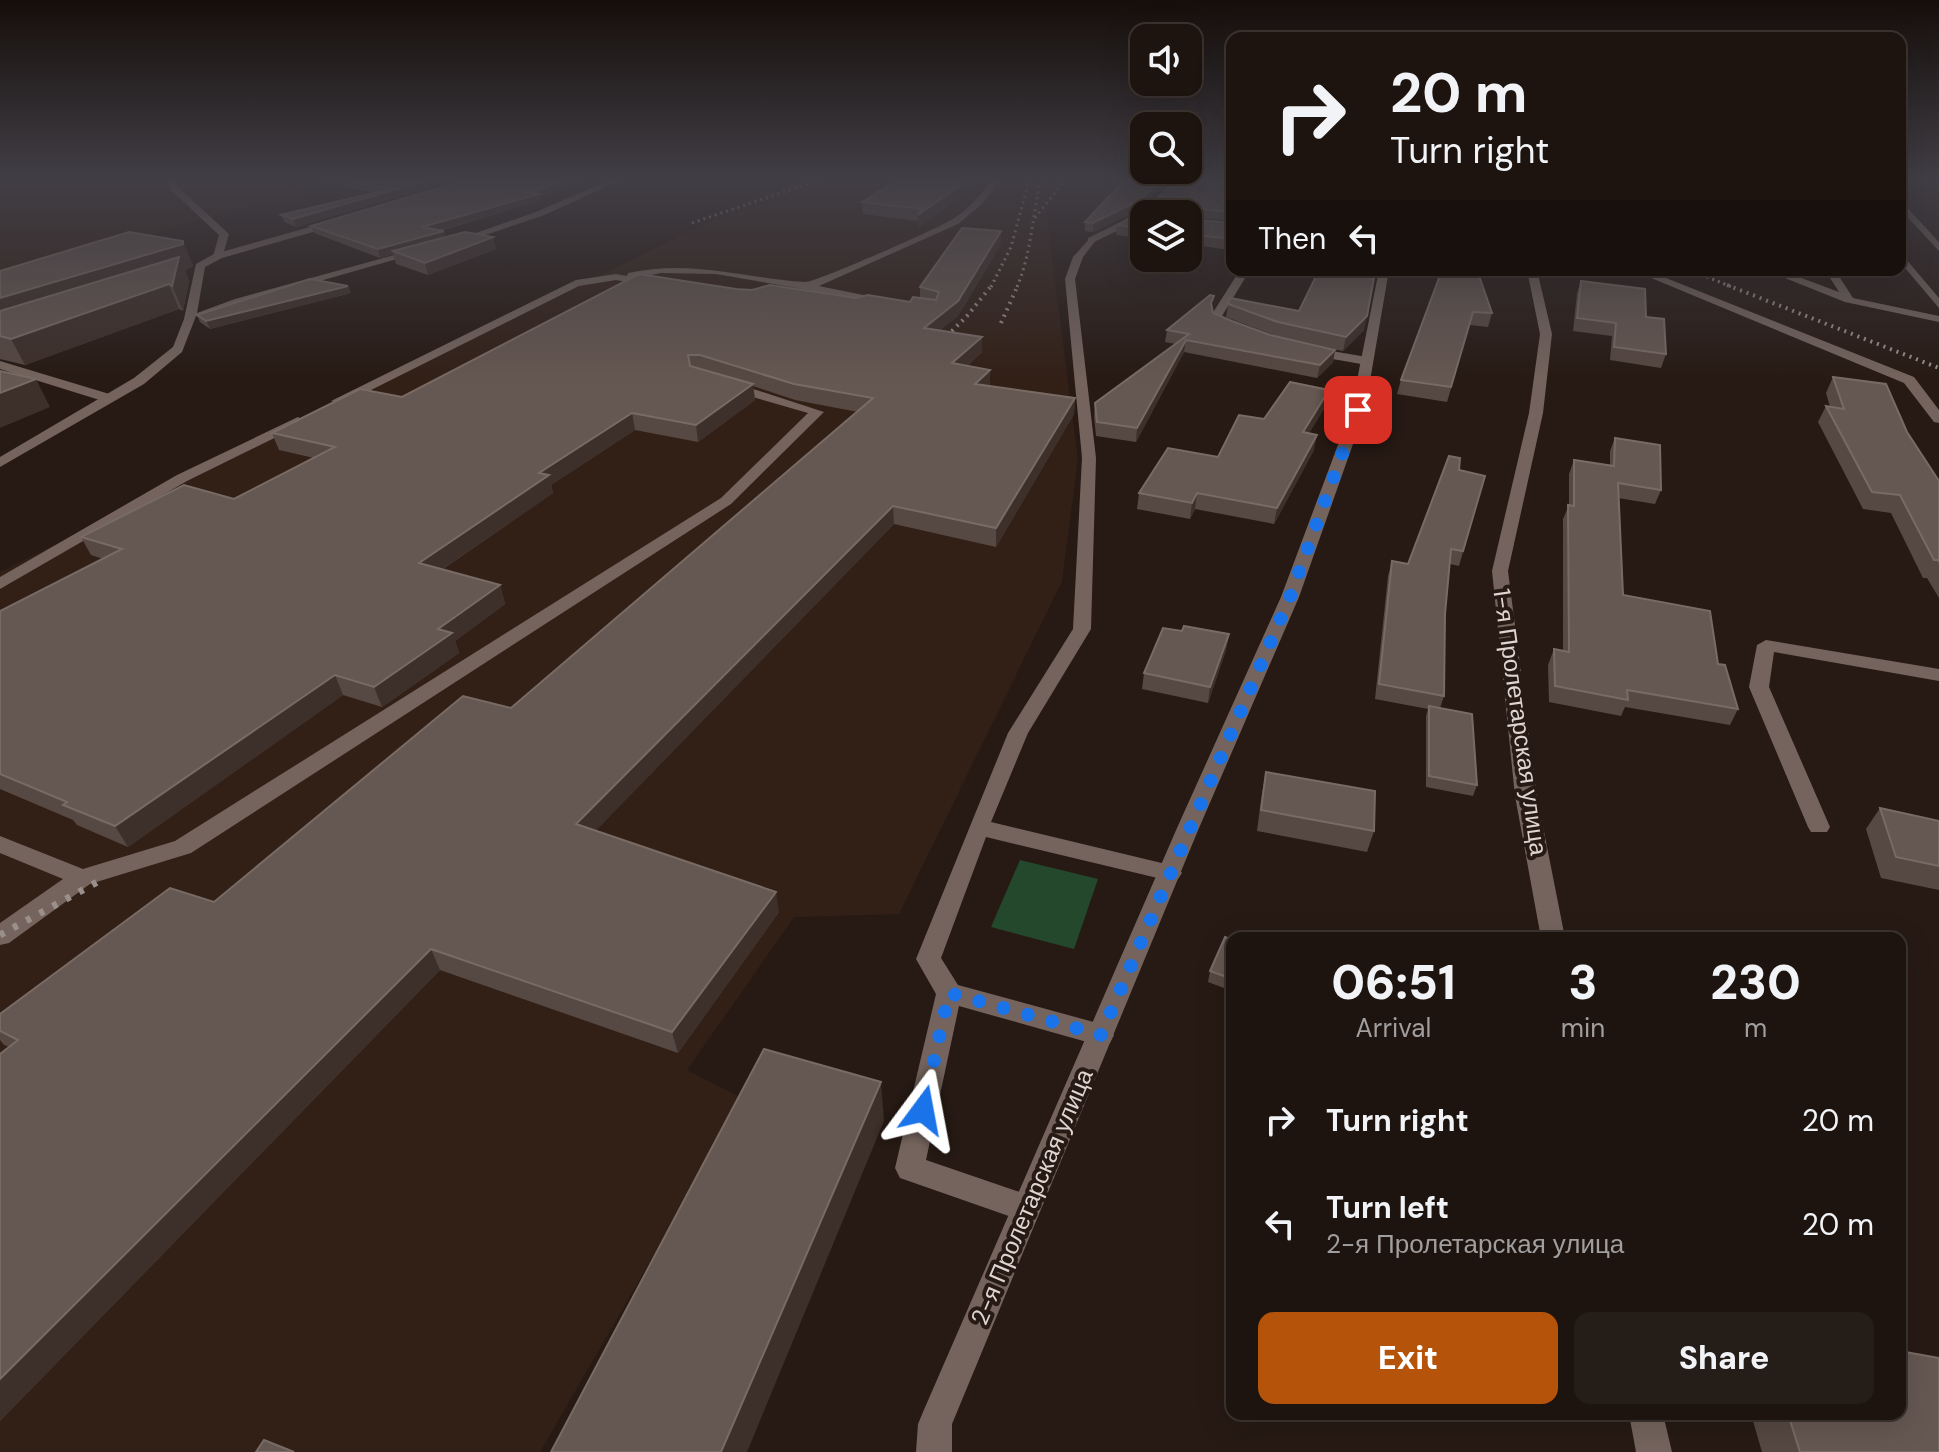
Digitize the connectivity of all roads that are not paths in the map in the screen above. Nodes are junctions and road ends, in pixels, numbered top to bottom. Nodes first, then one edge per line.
1 (221, 245) edge
2 (258, 245) edge
3 (444, 245) edge
4 (903, 245) edge
5 (1087, 245) edge
6 (218, 256) junction
7 (1906, 263) edge
8 (197, 272) junction
9 (1241, 276) edge
10 (1383, 276) edge
11 (1533, 276) edge
12 (1652, 276) edge
13 (1786, 276) edge
14 (1834, 276) edge
15 (182, 277) edge
16 (616, 277) junction
17 (810, 286) junction
18 (675, 288) edge
19 (1849, 300) junction
20 (902, 305) edge
21 (1939, 305) edge
22 (190, 319) junction
23 (1939, 319) edge
24 (1230, 327) edge
25 (1293, 348) edge
26 (1367, 361) junction
27 (0, 365) edge
28 (712, 380) edge
29 (111, 399) junction
30 (322, 409) edge
31 (308, 416) edge
32 (1939, 419) edge
33 (0, 463) edge
34 (0, 584) edge
35 (1939, 675) edge
36 (978, 827) junction
37 (1819, 827) dead end
38 (0, 844) edge
39 (1170, 873) junction
40 (82, 878) junction
41 (1552, 932) edge
42 (0, 936) edge
43 (949, 993) junction
44 (1101, 1035) junction
45 (1026, 1208) junction
46 (1647, 1420) edge
47 (934, 1452) edge
48 (1654, 1452) edge

1 - 6 street
2 - 6 street
3 - 22 street
4 - 17 street
5 - 36 street
6 - 8 street
7 - 21 street
8 - 15 street
8 - 22 street
9 - 24 street
10 - 26 street, 2-я Пролетарская улица
11 - 41 street, 1-я Пролетарская улица
12 - 32 street
13 - 19 street
14 - 19 street
16 - 17 street
16 - 18 street
16 - 30 street
17 - 20 street
19 - 23 street
22 - 29 street
25 - 26 street
26 - 39 street, 2-я Пролетарская улица
27 - 29 street
28 - 40 street
29 - 33 street
31 - 34 street
35 - 37 street
36 - 39 street
36 - 43 street
38 - 40 street
39 - 44 street, 2-я Пролетарская улица
40 - 42 street
43 - 44 street
43 - 45 street
44 - 45 street, 2-я Пролетарская улица
45 - 47 street, 2-я Пролетарская улица
46 - 48 street

